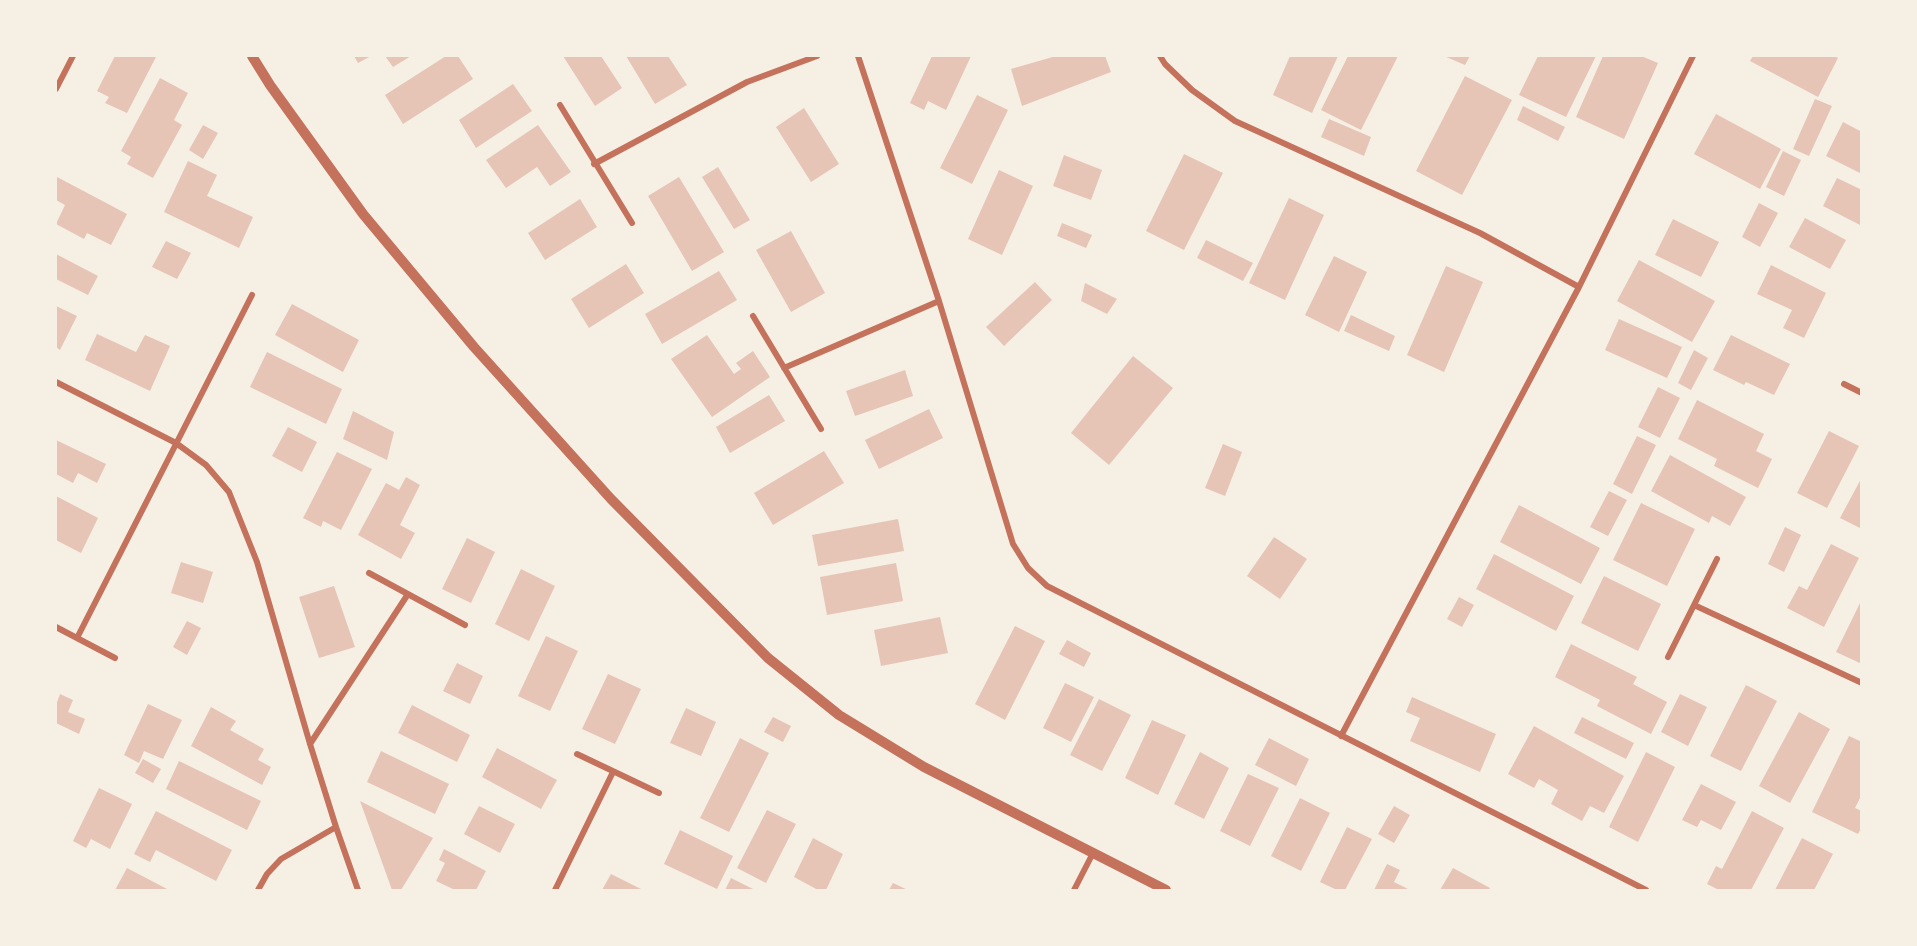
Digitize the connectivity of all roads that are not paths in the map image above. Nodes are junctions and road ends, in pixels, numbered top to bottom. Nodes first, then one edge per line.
1 (73, 56) edge
2 (252, 56) edge
3 (817, 56) edge
4 (858, 56) edge
5 (1160, 56) edge
6 (1693, 56) edge
7 (56, 88) edge
8 (560, 105) dead end
9 (594, 164) junction
10 (632, 223) dead end
11 (1579, 287) junction
12 (252, 295) dead end
13 (939, 301) junction
14 (753, 316) dead end
15 (784, 368) junction
16 (56, 382) edge
17 (1844, 384) dead end
18 (1862, 393) edge
19 (821, 429) dead end
20 (176, 443) junction
21 (1717, 560) dead end
22 (369, 573) dead end
23 (408, 594) junction
24 (1694, 605) junction
25 (465, 625) dead end
26 (56, 627) edge
27 (77, 638) junction
28 (1668, 657) dead end
29 (115, 658) dead end
30 (1862, 683) edge
31 (1341, 736) junction
32 (310, 744) junction
33 (577, 754) dead end
34 (614, 772) junction
35 (659, 793) dead end
36 (336, 828) junction
37 (1093, 853) junction
38 (258, 891) edge
39 (358, 891) edge
40 (555, 891) edge
41 (1074, 891) edge
42 (1166, 891) edge
43 (1646, 891) edge

1 - 7 street
2 - 37 street
3 - 9 street
4 - 13 street
5 - 11 street
6 - 11 street
8 - 9 street
9 - 10 street
11 - 31 street
12 - 20 street
13 - 15 street
13 - 31 street
14 - 15 street
15 - 19 street
16 - 20 street
17 - 18 street
20 - 27 street
20 - 32 street
21 - 24 street
22 - 23 street
23 - 25 street
23 - 32 street
24 - 28 street
24 - 30 street
26 - 27 street
27 - 29 street
31 - 43 street
32 - 36 street
33 - 34 street
34 - 35 street
34 - 40 street
36 - 38 street
36 - 39 street
37 - 41 street
37 - 42 street

